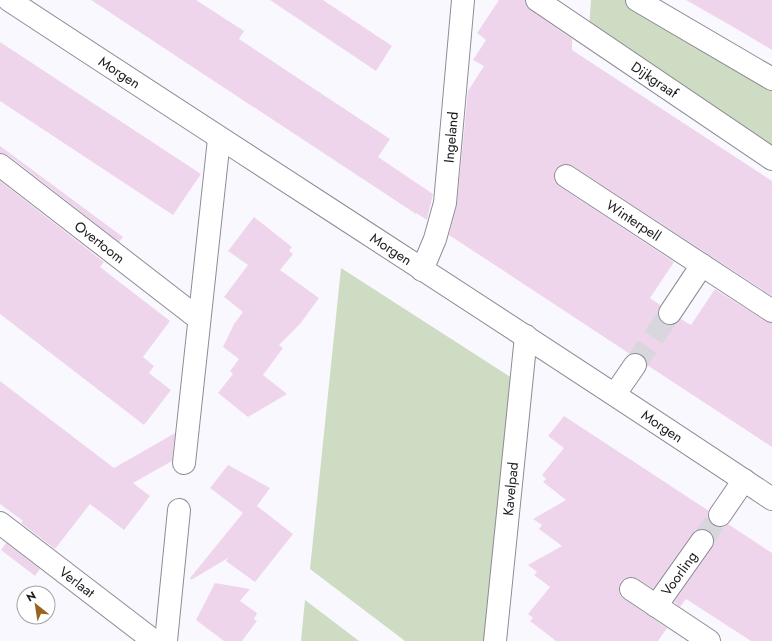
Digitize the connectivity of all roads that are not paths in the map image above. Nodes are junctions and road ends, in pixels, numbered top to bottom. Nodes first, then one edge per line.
1 (9, 0) edge
2 (463, 0) edge
3 (537, 0) edge
4 (637, 0) edge
5 (772, 79) edge
6 (219, 139) junction
7 (772, 159) edge
8 (0, 165) edge
9 (566, 176) dead end
10 (702, 265) junction
11 (422, 270) junction
12 (772, 311) edge
13 (670, 313) tunnel mouth
14 (199, 319) junction
15 (526, 336) junction
16 (635, 365) tunnel mouth
17 (616, 394) junction
18 (184, 463) dead end
19 (744, 480) junction
20 (772, 499) edge
21 (179, 510) dead end
22 (720, 515) tunnel mouth
23 (0, 523) edge
24 (702, 541) tunnel mouth
25 (631, 589) dead end
26 (656, 606) junction
27 (154, 641) edge
28 (166, 641) edge
29 (495, 641) edge
30 (709, 641) edge

1 - 6 street, Morgen
2 - 11 street, Ingeland
3 - 7 street, Dijkgraaf
4 - 5 street
6 - 11 street, Morgen
6 - 14 street
8 - 14 street, Overtoom
9 - 10 street, Winterpell
10 - 12 street, Winterpell
10 - 13 street
11 - 15 street, Morgen
14 - 18 street
15 - 17 street, Morgen
15 - 29 street, Kavelpad
16 - 17 street
17 - 19 street, Morgen
19 - 20 street, Morgen
19 - 22 street
21 - 28 street
23 - 27 street, Verlaat
24 - 26 street, Voorling
25 - 26 street, Voorling
26 - 30 street, Voorling

